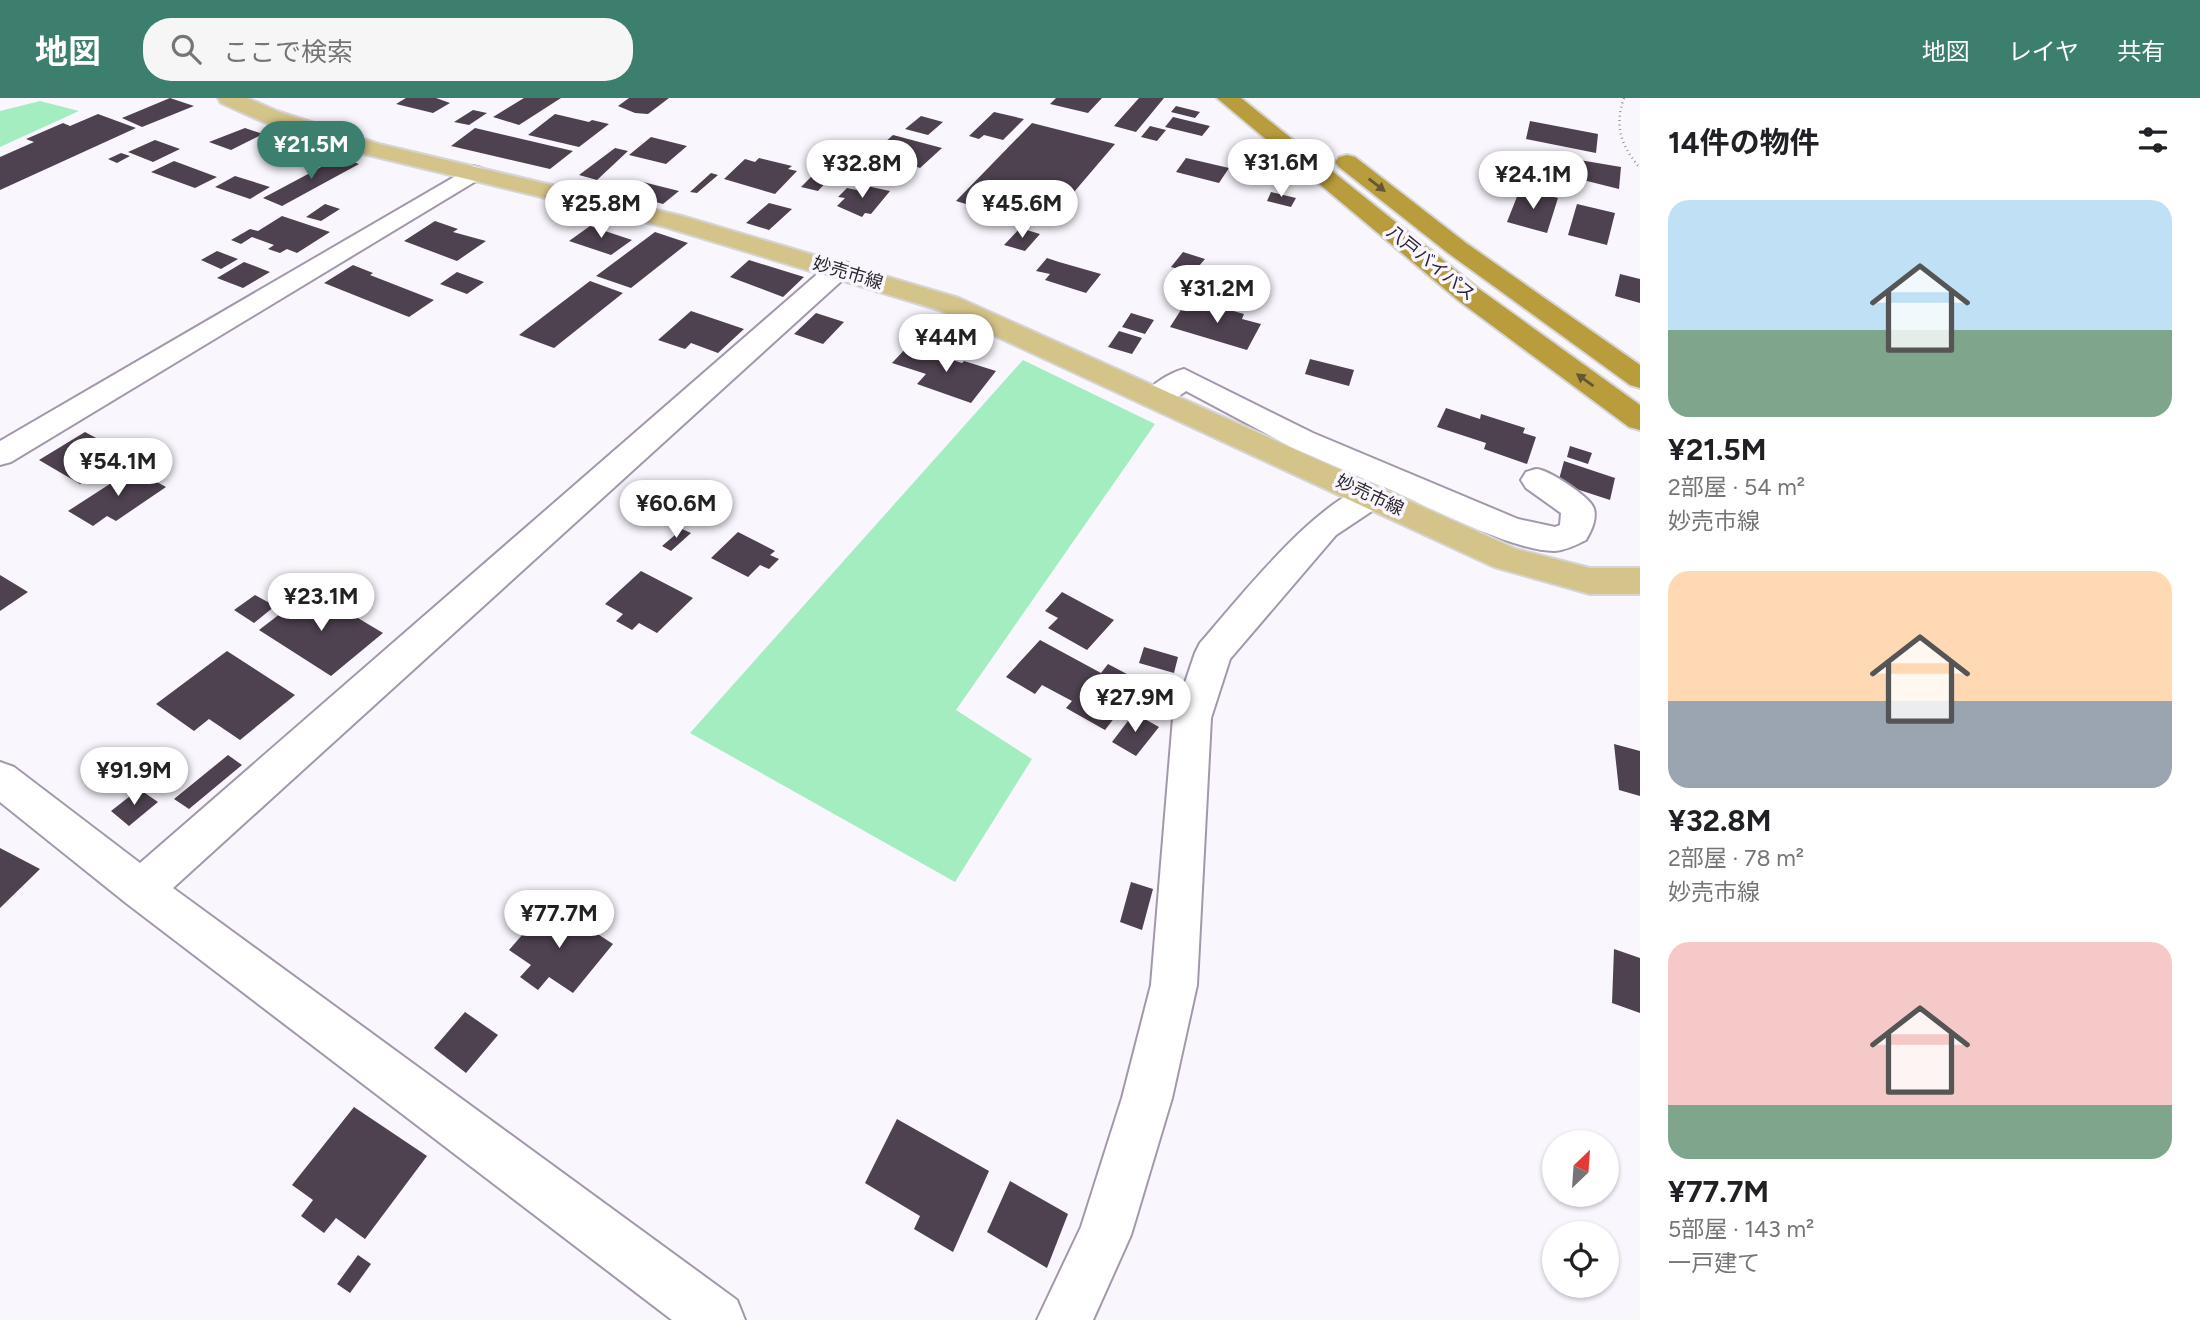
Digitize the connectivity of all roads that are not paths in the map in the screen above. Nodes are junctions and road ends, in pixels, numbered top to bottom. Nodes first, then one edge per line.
1 (229, 98) edge
2 (1228, 98) edge
3 (1265, 98) edge
4 (473, 173) junction
5 (839, 269) junction
6 (1640, 379) edge
7 (1157, 398) junction
8 (1640, 420) edge
9 (0, 455) edge
10 (1537, 480) dead end
11 (1372, 495) junction
12 (1640, 581) edge
13 (0, 779) edge
14 (141, 889) junction
15 (717, 1320) edge
16 (1065, 1320) edge

1 - 4 main road, 妙売市線
8 -> 2 highway, 八戸バイパス
3 -> 6 highway, 八戸バイパス
4 - 5 main road, 妙売市線
4 - 9 street
5 - 7 main road, 妙売市線
5 - 14 street
7 - 10 street
7 - 11 main road, 妙売市線
11 - 12 main road, 妙売市線
11 - 16 street
13 - 14 street
14 - 15 street

